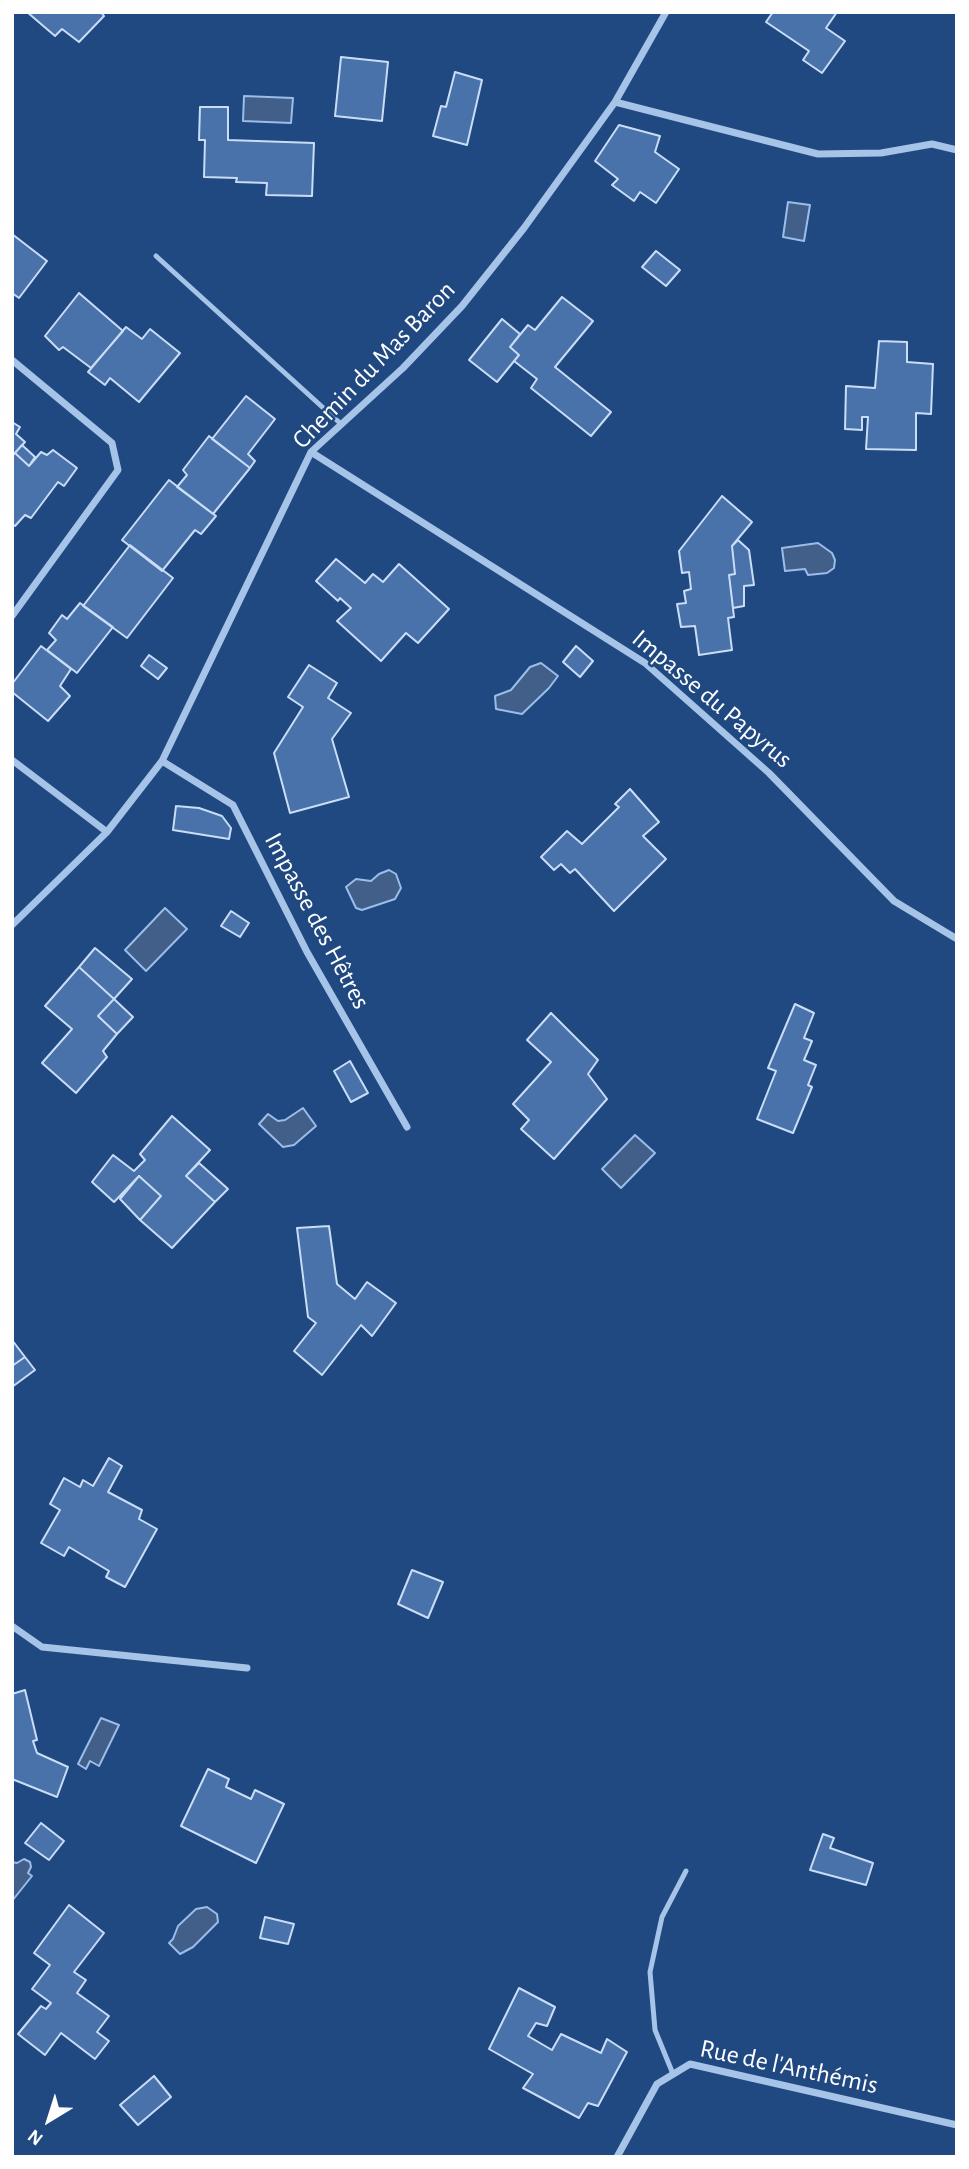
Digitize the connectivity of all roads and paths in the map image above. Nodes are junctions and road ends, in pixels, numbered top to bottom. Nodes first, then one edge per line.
1 (666, 12) edge
2 (615, 102) junction
3 (957, 150) edge
4 (156, 256) dead end
5 (12, 360) edge
6 (341, 424) junction
7 (311, 452) junction
8 (12, 616) edge
9 (12, 760) edge
10 (162, 761) junction
11 (107, 832) junction
12 (12, 925) edge
13 (957, 939) edge
14 (407, 1127) dead end
15 (12, 1626) edge
16 (247, 1668) dead end
17 (685, 1871) dead end
18 (673, 2074) junction
19 (957, 2125) edge
20 (617, 2157) edge

1 - 2 street, Chemin du Mas Baron
2 - 3 street
2 - 6 street, Chemin du Mas Baron
4 - 6 lane
5 - 8 street
6 - 7 street, Chemin du Mas Baron
7 - 10 street, Chemin du Mas Baron
7 - 13 street, Impasse du Papyrus
9 - 11 street
10 - 11 street, Chemin du Mas Baron
10 - 14 street, Impasse des Hêtres
11 - 12 street, Chemin du Mas Baron
15 - 16 street
17 - 18 lane
18 - 19 street, Rue de l'Anthémis
18 - 20 street, Rue de l'Anthémis

